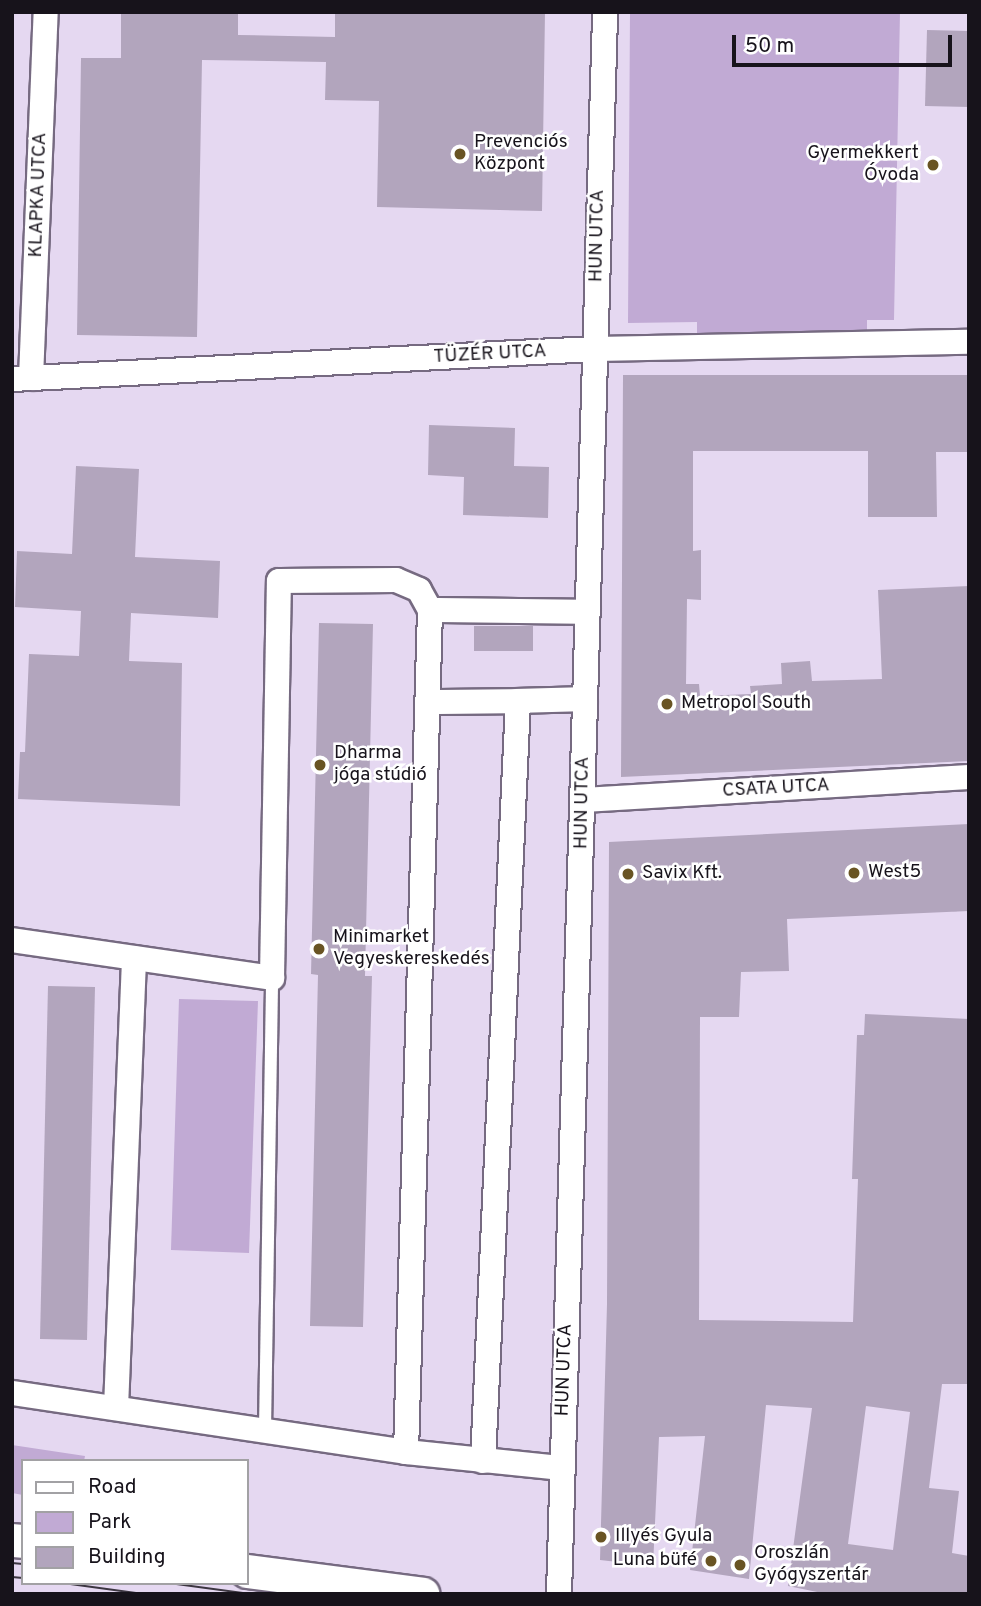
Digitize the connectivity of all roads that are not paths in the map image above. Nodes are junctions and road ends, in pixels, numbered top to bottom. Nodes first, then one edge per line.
1 (46, 12) edge
2 (604, 12) edge
3 (969, 342) edge
4 (596, 348) junction
5 (22, 379) edge
6 (430, 610) junction
7 (588, 612) junction
8 (585, 699) junction
9 (518, 701) junction
10 (428, 702) junction
11 (969, 778) edge
12 (583, 800) junction
13 (12, 940) edge
14 (134, 958) junction
15 (272, 978) junction
16 (12, 1393) edge
17 (116, 1408) junction
18 (265, 1430) junction
19 (406, 1452) junction
20 (483, 1461) junction
21 (562, 1468) junction
22 (248, 1571) edge
23 (423, 1594) edge
24 (559, 1594) edge

1 - 5 street, KLAPKA UTCA
2 - 4 street, HUN UTCA
3 - 4 street, TÜZÉR UTCA
4 - 5 street, TÜZÉR UTCA
4 - 7 street, HUN UTCA
6 - 7 street
6 - 10 street
6 - 15 street
7 - 8 street, HUN UTCA
8 - 9 street
8 - 12 street, HUN UTCA
9 - 10 street
9 - 20 street
10 - 19 street
11 - 12 street, CSATA UTCA
12 - 21 street, HUN UTCA
13 - 14 street
14 - 15 street
14 - 17 street
15 - 18 lane
16 - 17 street
17 - 18 street
18 - 19 street
19 - 20 street
20 - 21 street
21 - 24 street, HUN UTCA
22 - 23 main road

